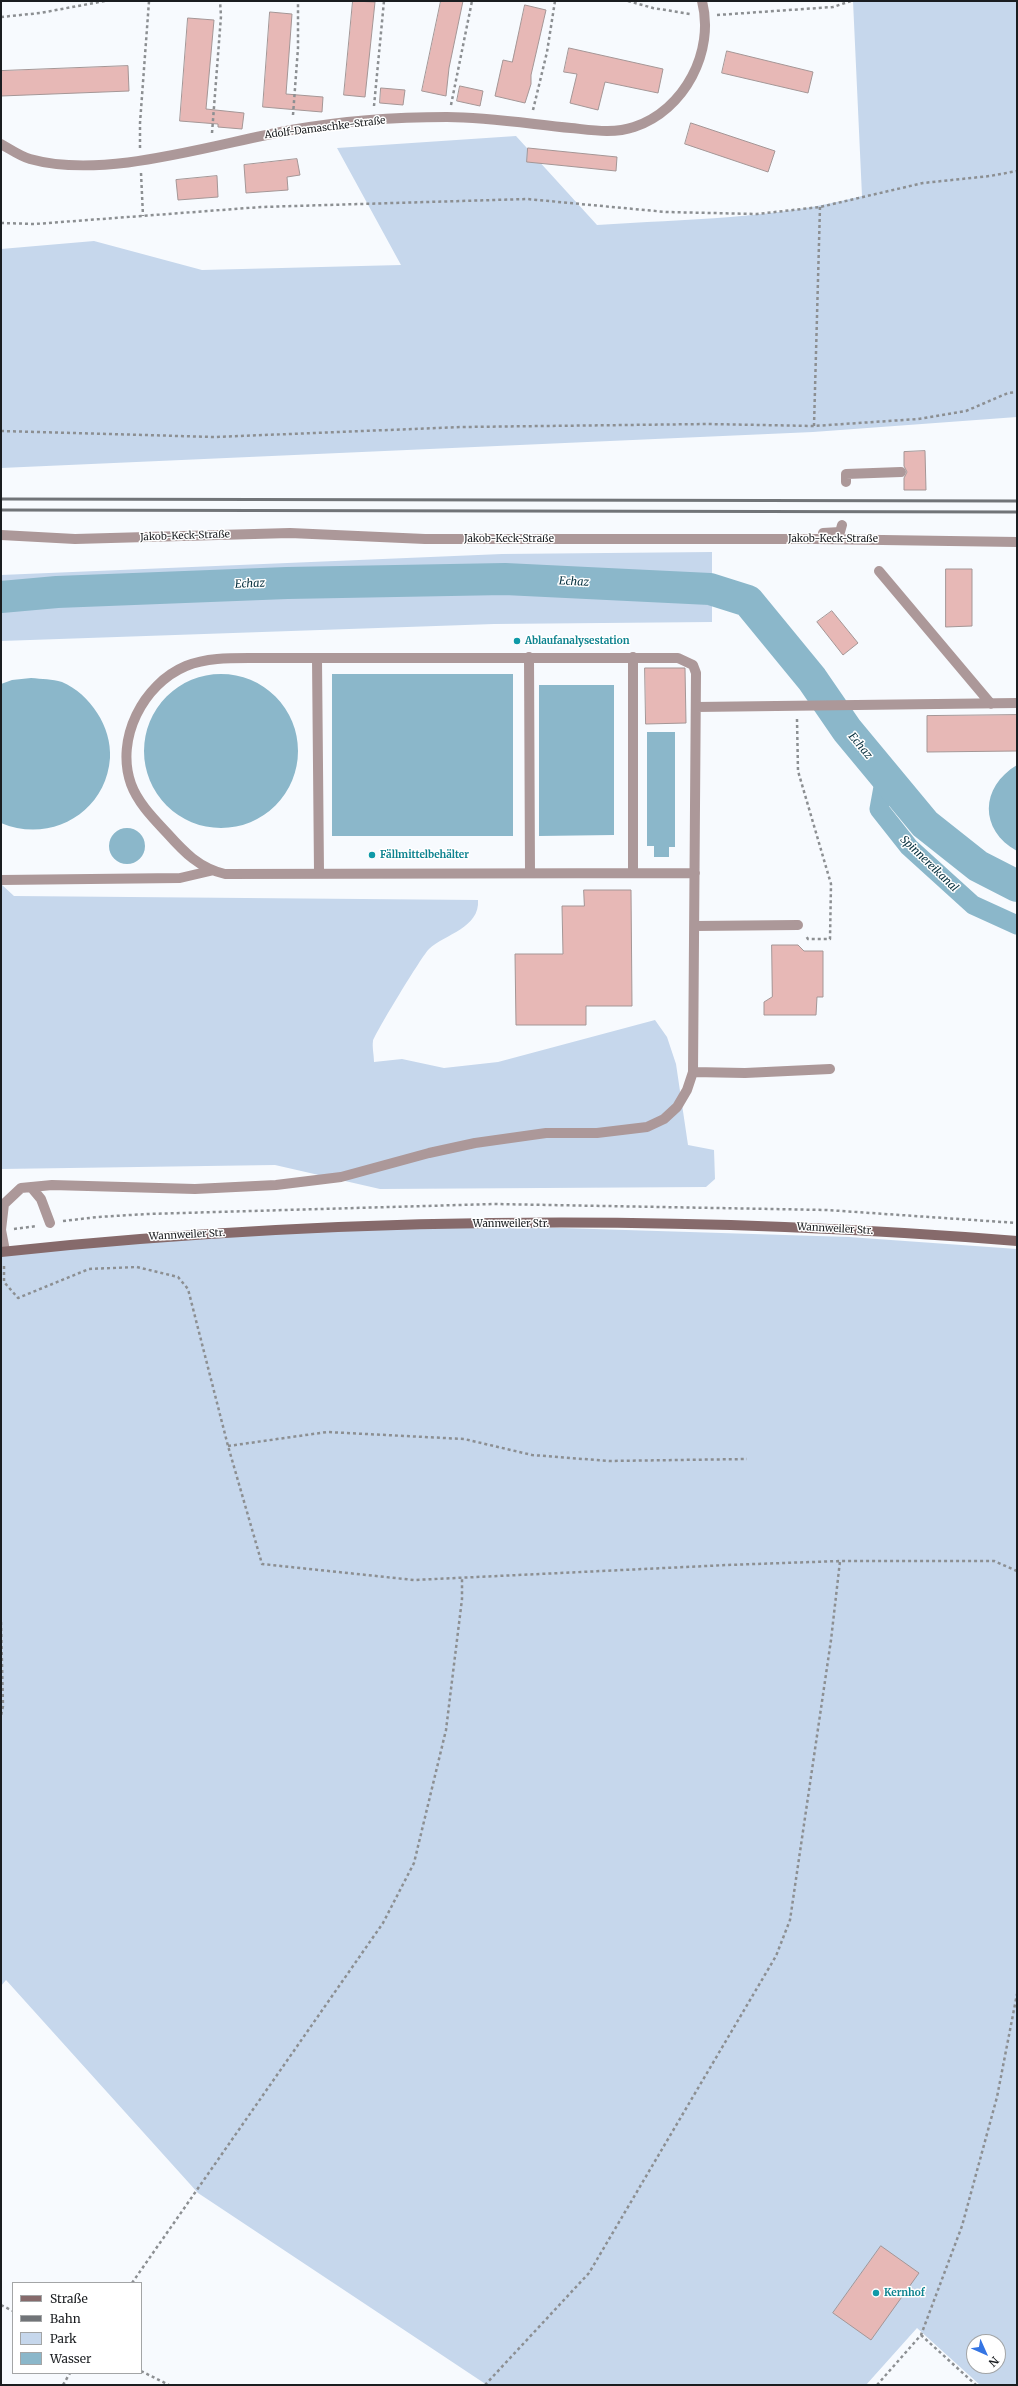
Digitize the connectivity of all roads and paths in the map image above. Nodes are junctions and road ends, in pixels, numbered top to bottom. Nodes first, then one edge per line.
1 (103, 1) edge
2 (149, 1) edge
3 (220, 1) edge
4 (298, 1) edge
5 (384, 1) edge
6 (472, 1) edge
7 (555, 1) edge
8 (628, 1) edge
9 (702, 1) edge
10 (852, 1) edge
11 (706, 16) junction
12 (1, 17) edge
13 (448, 117) junction
14 (372, 120) junction
15 (530, 124) junction
16 (292, 130) junction
17 (1, 144) edge
18 (211, 146) junction
19 (141, 160) junction
20 (1017, 171) edge
21 (820, 207) junction
22 (143, 216) junction
23 (1, 223) edge
24 (1017, 392) edge
25 (814, 426) junction
26 (1, 431) edge
27 (901, 472) dead end
28 (846, 482) dead end
29 (842, 525) dead end
30 (1, 535) edge
31 (815, 539) junction
32 (1017, 542) edge
33 (878, 571) dead end
34 (529, 657) junction
35 (633, 657) junction
36 (317, 659) junction
37 (1017, 703) edge
38 (991, 704) junction
39 (797, 706) junction
40 (696, 707) junction
41 (210, 871) junction
42 (319, 872) junction
43 (633, 872) junction
44 (530, 873) junction
45 (695, 873) junction
46 (1, 880) edge
47 (798, 925) joint
48 (695, 926) junction
49 (830, 1069) dead end
50 (693, 1072) junction
51 (31, 1186) junction
52 (50, 1223) dead end
53 (1017, 1241) edge
54 (3, 1252) edge
55 (2, 1284) edge
56 (228, 1446) junction
57 (747, 1459) dead end
58 (840, 1561) junction
59 (1017, 1571) edge
60 (462, 1577) junction
61 (1, 1622) edge
62 (1, 1716) edge
63 (1017, 1994) edge
64 (133, 2282) edge
65 (1, 2306) edge
66 (12, 2311) edge
67 (921, 2335) junction
68 (142, 2372) edge
69 (69, 2374) edge
70 (63, 2385) edge
71 (168, 2385) edge
72 (485, 2385) edge
73 (877, 2385) edge
74 (976, 2385) edge

1 - 12 path
2 - 19 path
3 - 18 path
4 - 16 path
5 - 14 path
6 - 13 path
7 - 15 path
8 - 11 path
9 - 11 street, Adolf-Damaschke-Straße
10 - 11 path
11 - 15 street, Adolf-Damaschke-Straße
13 - 14 street, Adolf-Damaschke-Straße
13 - 15 street, Adolf-Damaschke-Straße
14 - 16 street, Adolf-Damaschke-Straße
16 - 18 street, Adolf-Damaschke-Straße
17 - 19 street, Adolf-Damaschke-Straße
18 - 19 street, Adolf-Damaschke-Straße
19 - 22 path
20 - 21 path
21 - 22 path
21 - 25 path
22 - 23 path
24 - 25 path
25 - 26 path
27 - 28 street
29 - 31 street
30 - 31 street, Jakob-Keck-Straße
31 - 32 street, Jakob-Keck-Straße
33 - 38 street
34 - 35 street
34 - 36 street
34 - 44 street
35 - 40 street
35 - 43 street
36 - 41 street
36 - 42 street
37 - 38 street
38 - 39 street
39 - 40 street
39 - 47 path
40 - 45 street
41 - 42 street
41 - 46 street
42 - 44 street
43 - 44 street
43 - 45 street
45 - 48 street
47 - 48 street
48 - 50 street
49 - 50 street
50 - 51 street
51 - 52 street
51 - 54 street
53 - 54 main road, Wannweiler Str.
54 - 55 path
55 - 56 path
56 - 57 path
56 - 60 path
58 - 59 path
58 - 60 path
58 - 72 path
60 - 64 path
61 - 62 path
63 - 67 path
65 - 66 path
67 - 73 path
67 - 74 path
68 - 71 path
69 - 70 path

